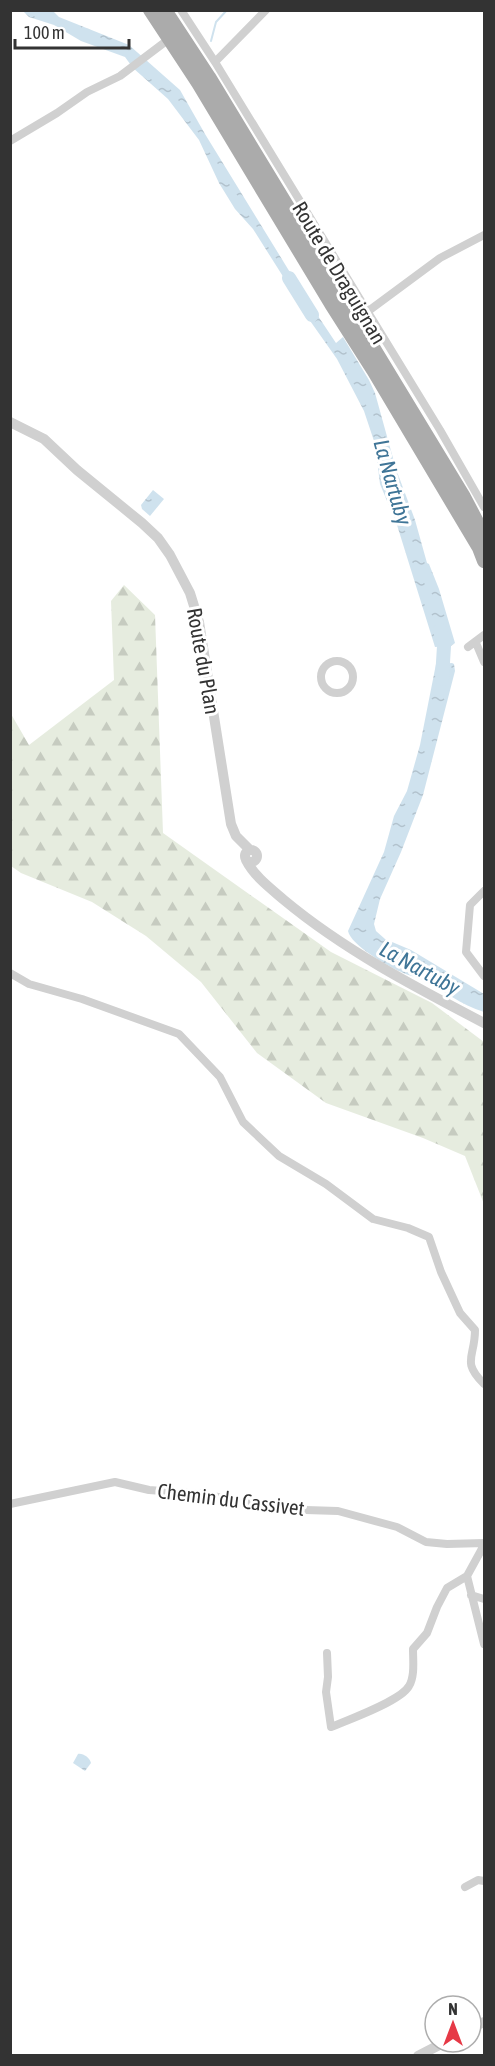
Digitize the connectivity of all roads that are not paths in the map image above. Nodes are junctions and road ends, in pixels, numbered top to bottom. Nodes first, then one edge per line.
1 (150, 10) edge
2 (165, 10) edge
3 (181, 10) edge
4 (266, 10) edge
5 (169, 39) junction
6 (215, 62) junction
7 (10, 141) edge
8 (484, 235) edge
9 (367, 312) junction
10 (10, 422) edge
11 (484, 507) edge
12 (484, 535) edge
13 (484, 561) edge
14 (484, 635) edge
15 (476, 644) edge
16 (484, 662) edge
17 (484, 891) edge
18 (10, 973) edge
19 (484, 976) edge
20 (484, 1023) edge
21 (484, 1384) edge
22 (10, 1504) edge
23 (484, 1544) edge
24 (467, 1576) junction
25 (471, 1595) junction
26 (484, 1599) edge
27 (484, 1644) edge
28 (327, 1653) dead end
29 (484, 1881) edge
30 (465, 1887) dead end

1 - 5 main road, Route de Draguignan
2 - 12 main road, Route de Draguignan
3 - 6 street
4 - 6 street
5 - 7 street
5 - 13 main road, Route de Draguignan
6 - 9 street
8 - 9 street
9 - 11 street
10 - 20 street, Route du Plan
14 - 15 street
15 - 16 street
17 - 19 street
18 - 21 street
22 - 23 street, Chemin du Cassivet
23 - 24 street
24 - 25 street
24 - 28 street
25 - 26 street
25 - 27 street
29 - 30 street

